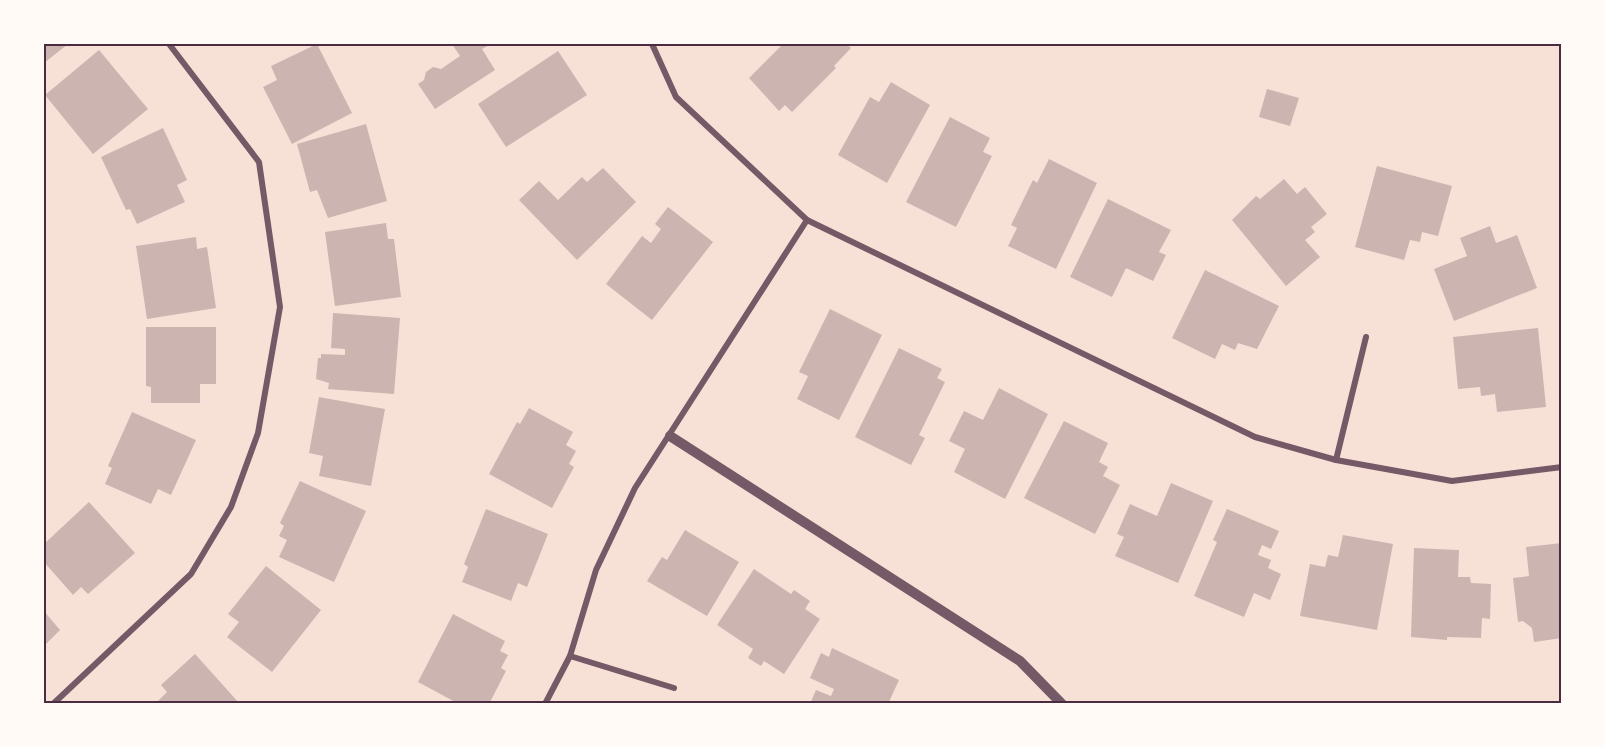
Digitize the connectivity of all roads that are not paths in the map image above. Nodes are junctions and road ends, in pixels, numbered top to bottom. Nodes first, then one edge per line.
1 (169, 44) edge
2 (652, 44) edge
3 (807, 220) junction
4 (1366, 337) dead end
5 (670, 436) junction
6 (1336, 460) junction
7 (1562, 467) edge
8 (570, 656) junction
9 (674, 688) dead end
10 (53, 704) edge
11 (545, 704) edge
12 (1062, 704) edge

1 - 10 street
2 - 3 street
3 - 5 street
3 - 6 street
4 - 6 street
5 - 8 street
5 - 12 street
6 - 7 street
8 - 9 street
8 - 11 street

